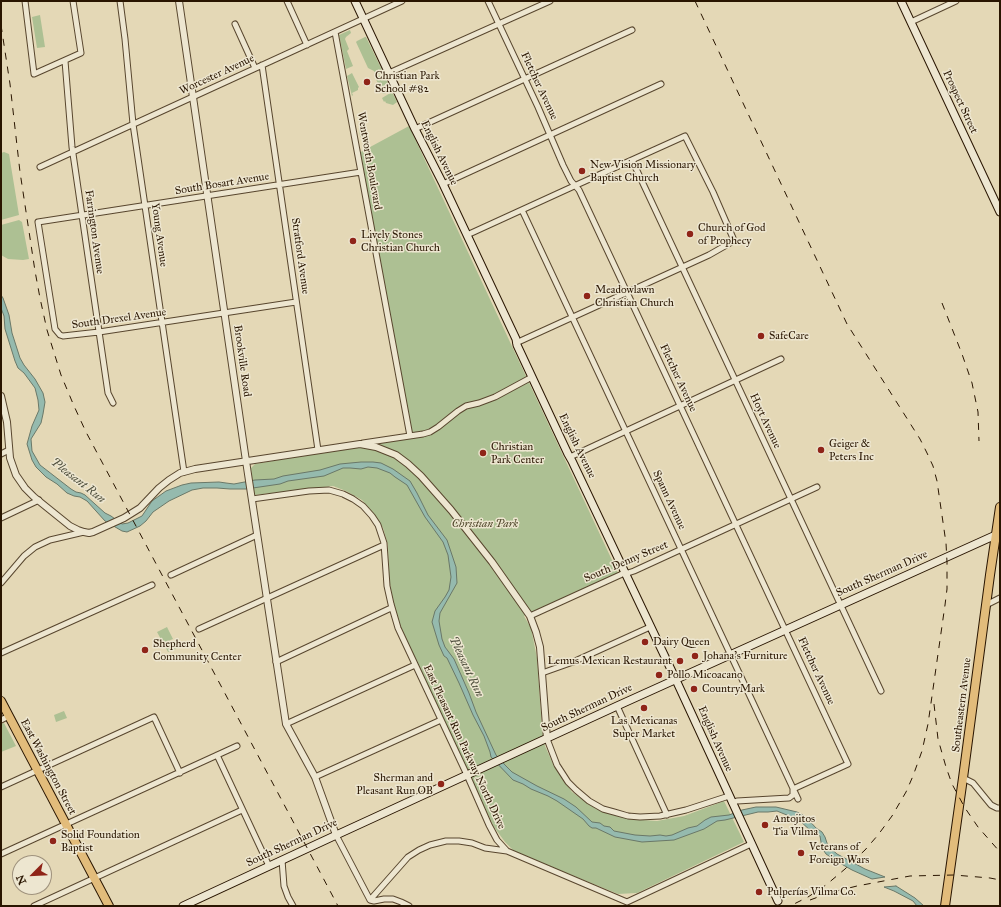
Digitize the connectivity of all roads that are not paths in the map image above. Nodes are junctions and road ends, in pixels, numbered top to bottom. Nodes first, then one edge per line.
1 (25, 1) edge
2 (73, 1) edge
3 (120, 1) edge
4 (180, 1) edge
5 (287, 1) edge
6 (355, 1) edge
7 (402, 1) edge
8 (488, 1) edge
9 (550, 1) edge
10 (901, 1) edge
11 (956, 1) edge
12 (364, 19) junction
13 (911, 22) junction
14 (234, 24) dead end
15 (499, 24) junction
16 (632, 30) dead end
17 (335, 32) junction
18 (307, 45) junction
19 (65, 61) junction
20 (262, 65) junction
21 (255, 68) junction
22 (389, 73) junction
23 (525, 79) junction
24 (661, 84) dead end
25 (193, 97) junction
26 (133, 124) junction
27 (415, 129) junction
28 (550, 134) junction
29 (72, 152) junction
30 (632, 160) junction
31 (40, 167) dead end
32 (361, 172) junction
33 (443, 184) junction
34 (279, 185) junction
35 (576, 185) junction
36 (208, 196) junction
37 (145, 206) junction
38 (522, 210) junction
39 (1000, 212) edge
40 (82, 215) junction
41 (38, 222) joint
42 (467, 235) junction
43 (682, 267) junction
44 (627, 292) junction
45 (296, 302) junction
46 (225, 313) junction
47 (572, 317) junction
48 (162, 322) junction
49 (99, 332) junction
50 (516, 343) junction
51 (781, 359) dead end
52 (532, 377) junction
53 (735, 381) junction
54 (1, 396) edge
55 (113, 404) dead end
56 (680, 406) junction
57 (626, 431) junction
58 (410, 436) junction
59 (360, 444) junction
60 (9, 450) junction
61 (318, 450) junction
62 (1, 454) edge
63 (570, 457) junction
64 (246, 461) junction
65 (184, 472) junction
66 (818, 487) dead end
67 (252, 499) junction
68 (791, 499) junction
69 (39, 500) junction
70 (1000, 507) edge
71 (1, 518) edge
72 (736, 524) junction
73 (84, 532) junction
74 (998, 534) edge
75 (257, 535) junction
76 (384, 545) junction
77 (681, 549) junction
78 (625, 573) junction
79 (171, 575) dead end
80 (1, 582) edge
81 (152, 585) dead end
82 (267, 598) junction
83 (1000, 598) edge
84 (841, 605) junction
85 (986, 605) junction
86 (392, 608) junction
87 (530, 616) junction
88 (650, 626) junction
89 (199, 629) dead end
90 (786, 630) junction
91 (1, 653) edge
92 (731, 655) junction
93 (276, 662) junction
94 (415, 665) junction
95 (542, 673) junction
96 (676, 680) junction
97 (881, 691) dead end
98 (1, 701) edge
99 (617, 706) junction
100 (5, 718) edge
101 (441, 720) junction
102 (286, 724) junction
103 (547, 739) junction
104 (237, 746) dead end
105 (217, 756) junction
106 (37, 771) junction
107 (180, 773) junction
108 (467, 775) junction
109 (314, 777) junction
110 (963, 778) junction
111 (1, 788) edge
112 (793, 789) junction
113 (798, 799) dead end
114 (732, 802) junction
115 (1000, 808) edge
116 (242, 810) junction
117 (667, 815) junction
118 (66, 825) junction
119 (336, 835) junction
120 (751, 844) junction
121 (507, 851) junction
122 (1, 854) edge
123 (282, 860) junction
124 (269, 866) junction
125 (94, 878) junction
126 (370, 900) junction
127 (778, 901) dead end
128 (625, 904) edge
129 (34, 906) edge
130 (109, 906) edge
131 (183, 906) edge
132 (293, 906) edge
133 (410, 906) edge
134 (945, 906) edge

1 - 19 street
2 - 19 street
3 - 26 street, Young Avenue
4 - 25 street, Brookville Road
5 - 18 street
6 - 12 main road, English Avenue
7 - 12 street, Worcester Avenue
8 - 15 street, Fletcher Avenue
9 - 15 street
10 - 13 main road, Prospect Street
11 - 13 street
12 - 17 street, Worcester Avenue
12 - 22 main road, English Avenue
13 - 39 main road, Prospect Street
14 - 21 street
15 - 22 street
15 - 23 street, Fletcher Avenue
16 - 23 street
17 - 18 street, Worcester Avenue
17 - 32 street, Wentworth Boulevard
18 - 20 street, Worcester Avenue
19 - 29 street, Farrington Avenue
20 - 21 street, Worcester Avenue
20 - 34 street, Stratford Avenue
21 - 25 street, Worcester Avenue
22 - 27 main road, English Avenue
23 - 27 street
23 - 28 street, Fletcher Avenue
24 - 28 street
25 - 26 street, Worcester Avenue
25 - 36 street, Brookville Road
26 - 29 street, Worcester Avenue
26 - 37 street, Young Avenue
27 - 33 main road, English Avenue
28 - 33 street
28 - 35 street, Fletcher Avenue
29 - 31 street, Worcester Avenue
29 - 40 street, Farrington Avenue
30 - 35 street
30 - 43 street, Hoyt Avenue
30 - 43 street
32 - 34 street, South Bosart Avenue
32 - 58 street, Wentworth Boulevard
33 - 42 main road, English Avenue
34 - 36 street, South Bosart Avenue
34 - 45 street, Stratford Avenue
35 - 38 street
35 - 44 street, Fletcher Avenue
36 - 37 street, South Bosart Avenue
36 - 46 street, Brookville Road
37 - 40 street, South Bosart Avenue
37 - 48 street, Young Avenue
38 - 42 street
38 - 47 street, Spann Avenue
40 - 41 street, South Bosart Avenue
40 - 49 street, Farrington Avenue
41 - 49 street, South Drexel Avenue
42 - 50 main road, English Avenue
43 - 44 street
43 - 53 street, Hoyt Avenue
44 - 47 street
44 - 56 street, Fletcher Avenue
45 - 46 street, South Drexel Avenue
45 - 61 street, Stratford Avenue
46 - 48 street, South Drexel Avenue
46 - 64 street, Brookville Road
47 - 50 street
47 - 57 street, Spann Avenue
48 - 49 street, South Drexel Avenue
48 - 65 street, Young Avenue
49 - 55 street, Farrington Avenue
50 - 52 main road, English Avenue
51 - 53 street
52 - 58 street
52 - 63 main road, English Avenue
53 - 56 street
53 - 68 street, Hoyt Avenue
54 - 60 street
56 - 57 street
56 - 72 street, Fletcher Avenue
57 - 63 street
57 - 77 street, Spann Avenue
58 - 59 street
59 - 61 street
59 - 87 street
60 - 62 street
60 - 69 street
61 - 64 street
63 - 78 main road, English Avenue
64 - 65 street
64 - 67 street, Brookville Road
65 - 73 street
66 - 68 street, South Denny Street
67 - 75 street, Brookville Road
67 - 76 street, East Pleasant Run Parkway North Drive
68 - 72 street, South Denny Street
68 - 84 street, Hoyt Avenue
69 - 71 street
69 - 73 street
70 - 74 main road, Southeastern Avenue
72 - 77 street, South Denny Street
72 - 90 street, Fletcher Avenue
73 - 80 street
74 - 84 main road, South Sherman Drive
74 - 85 main road, Southeastern Avenue
75 - 79 street
75 - 82 street, Brookville Road
76 - 82 street
76 - 86 street, East Pleasant Run Parkway North Drive
77 - 78 street, South Denny Street
77 - 92 street, Spann Avenue
78 - 87 street, South Denny Street
78 - 88 main road, English Avenue
81 - 91 street
82 - 89 street
82 - 93 street, Brookville Road
83 - 85 street
84 - 90 main road, South Sherman Drive
84 - 97 street, Hoyt Avenue
85 - 110 main road, Southeastern Avenue
86 - 93 street
86 - 94 street, East Pleasant Run Parkway North Drive
87 - 95 street
88 - 95 street
88 - 96 main road, English Avenue
90 - 92 main road, South Sherman Drive
90 - 112 street, Fletcher Avenue
92 - 96 main road, South Sherman Drive
92 - 112 street, Spann Avenue
93 - 102 street, Brookville Road
94 - 101 street, East Pleasant Run Parkway North Drive
94 - 102 street
95 - 103 street
96 - 99 main road, South Sherman Drive
96 - 114 main road, English Avenue
98 - 100 main road, East Washington Street
99 - 103 main road, South Sherman Drive
99 - 117 street
100 - 106 main road, East Washington Street
101 - 108 street, East Pleasant Run Parkway North Drive
101 - 109 street
102 - 109 street, Brookville Road
103 - 108 main road, South Sherman Drive
103 - 117 street
104 - 105 street
105 - 107 street
105 - 116 street
106 - 107 street
106 - 111 street
106 - 118 main road, East Washington Street
107 - 118 street
108 - 119 main road, South Sherman Drive
108 - 121 street, East Pleasant Run Parkway North Drive
109 - 119 street, Brookville Road
110 - 115 street
110 - 134 main road, Southeastern Avenue
112 - 113 street, Spann Avenue
112 - 114 street
114 - 117 street
114 - 120 main road, English Avenue
116 - 124 street
116 - 125 street
118 - 122 street
118 - 125 main road, East Washington Street
119 - 123 main road, South Sherman Drive
119 - 126 street
120 - 127 main road, English Avenue
120 - 128 street, East Pleasant Run Parkway North Drive
121 - 126 street
121 - 128 street, East Pleasant Run Parkway North Drive
123 - 124 main road, South Sherman Drive
123 - 132 street
124 - 131 main road, South Sherman Drive
125 - 129 street
125 - 130 main road, East Washington Street
126 - 133 street

